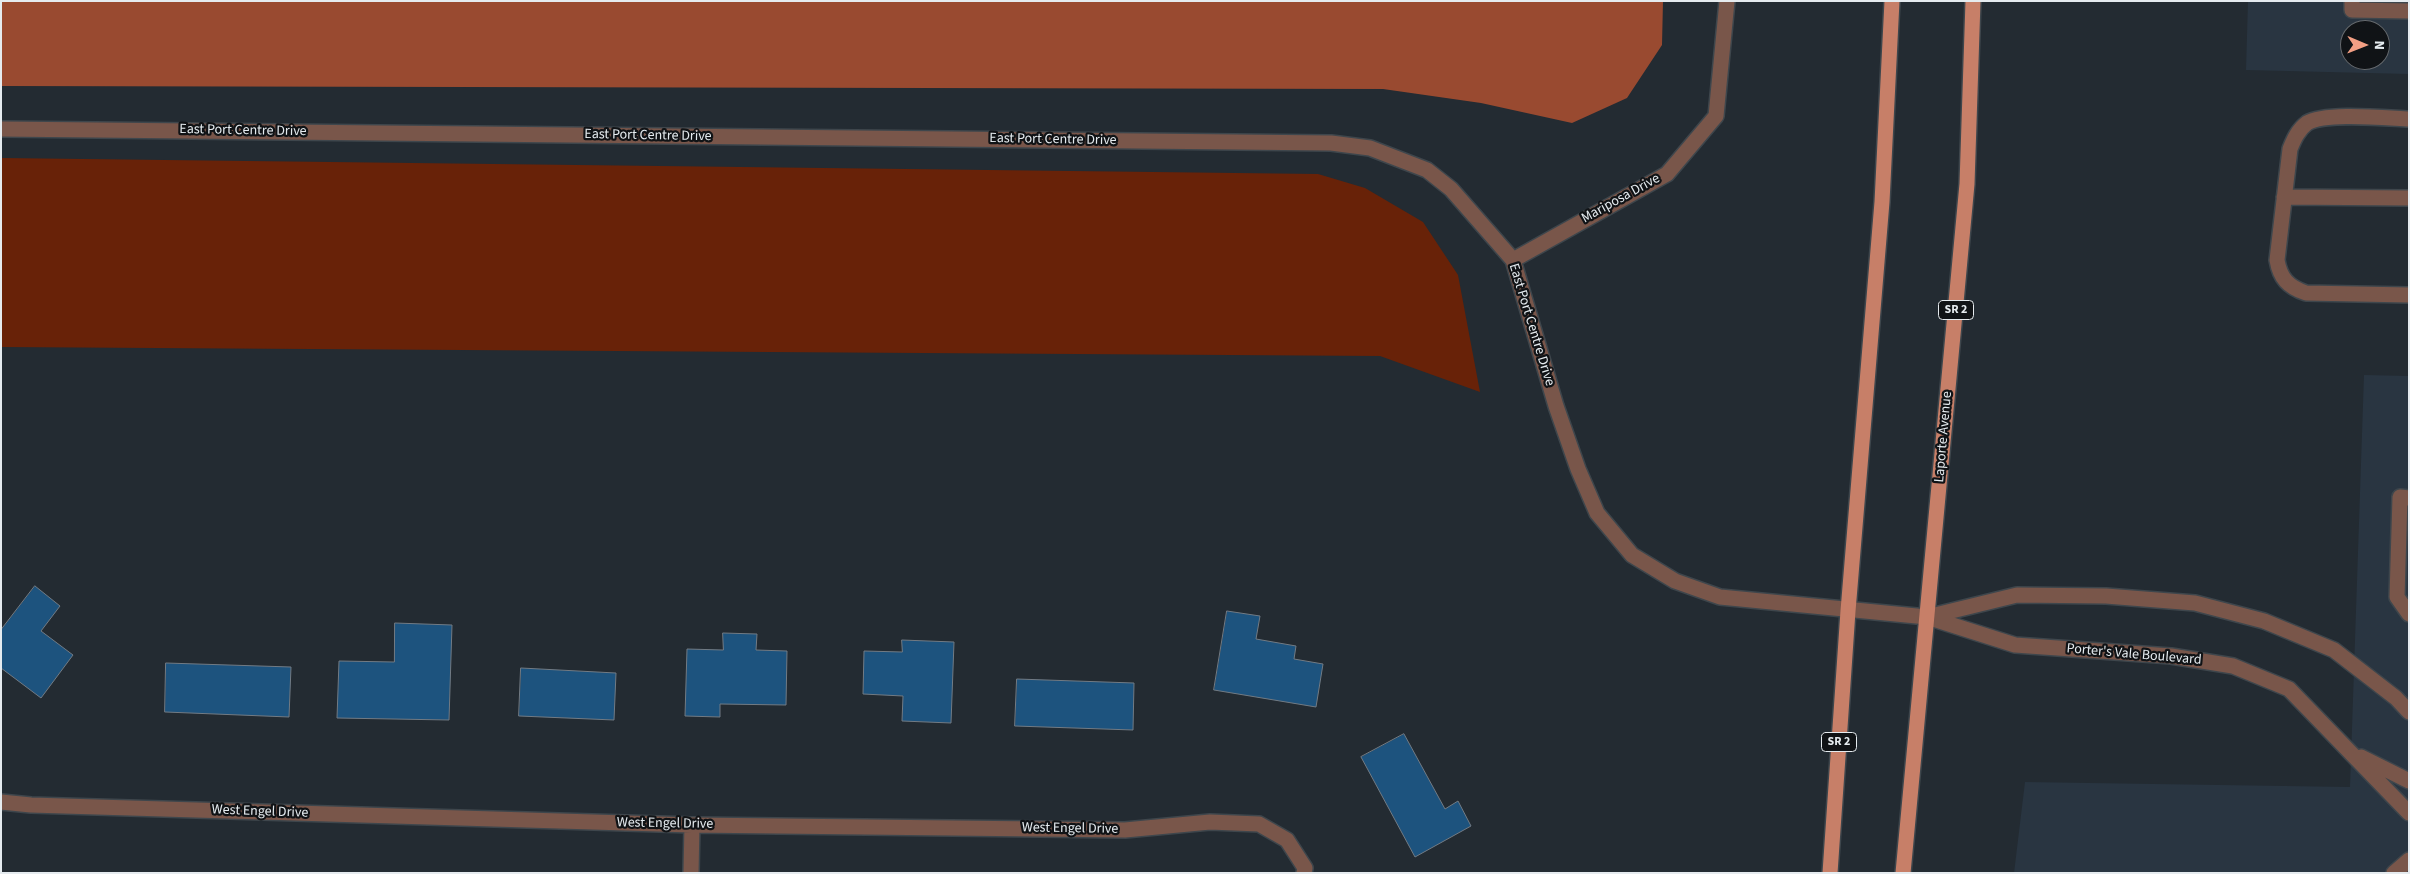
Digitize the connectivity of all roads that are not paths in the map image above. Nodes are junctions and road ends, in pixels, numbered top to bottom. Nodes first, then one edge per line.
1 (1727, 1) edge
2 (1892, 1) edge
3 (1973, 1) edge
4 (2352, 1) edge
5 (2409, 10) edge
6 (2409, 119) edge
7 (1, 129) edge
8 (2284, 197) junction
9 (2409, 198) edge
10 (1513, 260) junction
11 (2409, 294) edge
12 (2409, 498) edge
13 (1848, 611) junction
14 (2409, 614) edge
15 (1927, 617) junction
16 (2409, 712) edge
17 (2351, 752) junction
18 (2409, 781) edge
19 (1, 802) edge
20 (2409, 813) edge
21 (692, 825) junction
22 (2409, 860) edge
23 (691, 873) edge
24 (1304, 873) edge
25 (1830, 873) edge
26 (1903, 873) edge
27 (2394, 873) edge

1 - 10 street, Mariposa Drive
2 - 13 main road, SR 2
3 - 15 main road, Laporte Avenue / SR 2
4 - 5 street
6 - 8 street
7 - 10 street, East Port Centre Drive
8 - 9 street
8 - 11 street
10 - 13 street, East Port Centre Drive
12 - 14 street
13 - 15 street, Porter's Vale Boulevard
13 - 25 main road, SR 2
15 - 16 street, Porter's Vale Boulevard
15 - 17 street, Porter's Vale Boulevard
15 - 26 main road, Laporte Avenue / SR 2
17 - 18 street
17 - 20 street, Porter's Vale Boulevard
19 - 21 street, West Engel Drive
21 - 23 street
21 - 24 street, West Engel Drive
22 - 27 street

